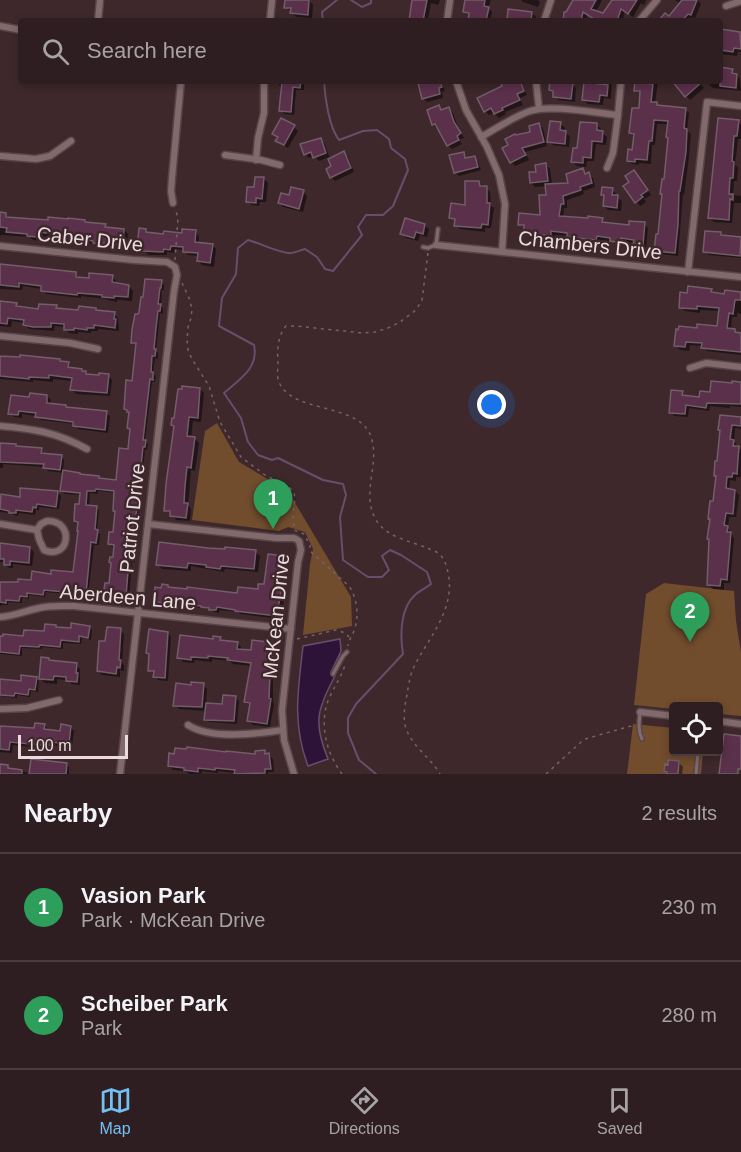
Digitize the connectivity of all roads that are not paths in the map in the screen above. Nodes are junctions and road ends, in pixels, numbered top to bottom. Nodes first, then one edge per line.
1 (100, 0) edge
2 (272, 0) edge
3 (450, 0) edge
4 (551, 0) edge
5 (657, 0) edge
6 (741, 1) edge
7 (726, 6) dead end
8 (98, 18) edge
9 (270, 18) edge
10 (447, 18) edge
11 (545, 18) edge
12 (642, 18) edge
13 (0, 26) edge
14 (18, 29) edge
15 (181, 84) edge
16 (264, 84) edge
17 (457, 84) edge
18 (536, 84) edge
19 (621, 84) edge
20 (741, 106) edge
21 (538, 109) junction
22 (618, 115) junction
23 (481, 137) junction
24 (70, 141) dead end
25 (225, 155) dead end
26 (0, 156) edge
27 (256, 160) junction
28 (280, 165) dead end
29 (607, 168) dead end
30 (173, 203) road end
31 (438, 229) dead end
32 (436, 245) junction
33 (0, 246) edge
34 (423, 247) dead end
35 (502, 252) junction
36 (175, 267) joint
37 (688, 272) junction
38 (741, 277) edge
39 (0, 336) edge
40 (98, 349) dead end
41 (741, 367) edge
42 (690, 368) dead end
43 (0, 426) edge
44 (87, 449) dead end
45 (0, 524) edge
46 (148, 524) junction
47 (38, 530) junction
48 (138, 613) junction
49 (0, 617) edge
50 (291, 629) junction
51 (347, 652) road end
52 (333, 674) dead end
53 (59, 700) dead end
54 (0, 709) edge
55 (640, 712) joint
56 (669, 715) edge
57 (723, 722) edge
58 (741, 724) edge
59 (188, 725) dead end
60 (283, 730) junction
61 (642, 740) dead end
62 (698, 756) edge
63 (120, 774) edge
64 (294, 774) edge
65 (696, 774) edge

1 - 8 street
2 - 9 street
3 - 10 street
4 - 11 street
5 - 12 street
6 - 7 street
13 - 14 street
15 - 30 street
16 - 27 street
17 - 23 street
18 - 21 street
19 - 22 street
20 - 37 street
21 - 22 street
21 - 23 street
22 - 29 street
23 - 35 street
24 - 26 street
25 - 27 street
27 - 28 street
31 - 32 lane
32 - 34 lane
32 - 35 street, Chambers Drive
33 - 36 street, Caber Drive
35 - 37 street, Chambers Drive
36 - 46 street, Patriot Drive
37 - 38 street, Chambers Drive
39 - 40 street
41 - 42 street
43 - 44 street
45 - 47 street
46 - 48 street, Patriot Drive
46 - 50 street, McKean Drive
47 - 47 street
48 - 49 street, Aberdeen Lane
48 - 50 street, Aberdeen Lane
48 - 63 street, Patriot Drive
50 - 60 street, McKean Drive
51 - 52 lane
53 - 54 street
55 - 56 street
55 - 61 lane
57 - 58 street
59 - 60 street
60 - 64 street, McKean Drive
62 - 65 lane

